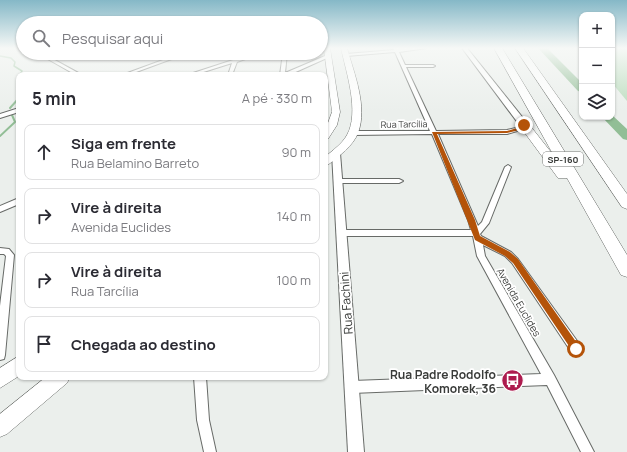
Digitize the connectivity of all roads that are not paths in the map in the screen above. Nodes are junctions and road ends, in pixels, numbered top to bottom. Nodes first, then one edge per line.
1 (209, 69) edge
2 (329, 69) edge
3 (348, 69) edge
4 (404, 69) edge
5 (480, 69) edge
6 (510, 69) edge
7 (534, 69) edge
8 (199, 72) edge
9 (16, 111) edge
10 (0, 116) edge
11 (524, 125) junction
12 (434, 132) junction
13 (353, 133) junction
14 (328, 134) edge
15 (336, 153) junction
16 (328, 160) edge
17 (508, 167) dead end
18 (338, 181) junction
19 (399, 181) dead end
20 (16, 202) edge
21 (627, 204) edge
22 (0, 209) edge
23 (601, 225) junction
24 (341, 233) junction
25 (477, 235) junction
26 (0, 251) edge
27 (627, 270) edge
28 (576, 349) dead end
29 (0, 355) edge
30 (16, 367) edge
31 (0, 379) edge
32 (550, 379) junction
33 (57, 380) edge
34 (200, 380) edge
35 (352, 387) junction
36 (0, 427) edge
37 (210, 452) edge
38 (356, 452) edge
39 (588, 452) edge

1 - 8 street
2 - 14 main road
3 - 13 main road
4 - 12 street, Avenida Euclides
5 - 11 street
6 - 23 highway, SP-160
7 - 21 highway, SP-160
9 - 10 street
11 - 12 street, Rua Tarcília
11 - 23 highway
12 - 13 street, Rua Tarcília
12 - 25 street, Avenida Euclides
13 - 15 main road
15 - 16 main road
15 - 18 street, Rua Fachini
17 - 25 street
18 - 19 street
18 - 24 street, Rua Fachini
20 - 22 street
23 - 27 highway, SP-160
24 - 25 street
24 - 35 street, Rua Fachini
25 - 28 street
25 - 32 street, Avenida Euclides
26 - 29 street
30 - 31 main road
32 - 35 street
32 - 39 street, Avenida Euclides
33 - 36 main road
34 - 37 street
35 - 38 street, Rua Fachini

